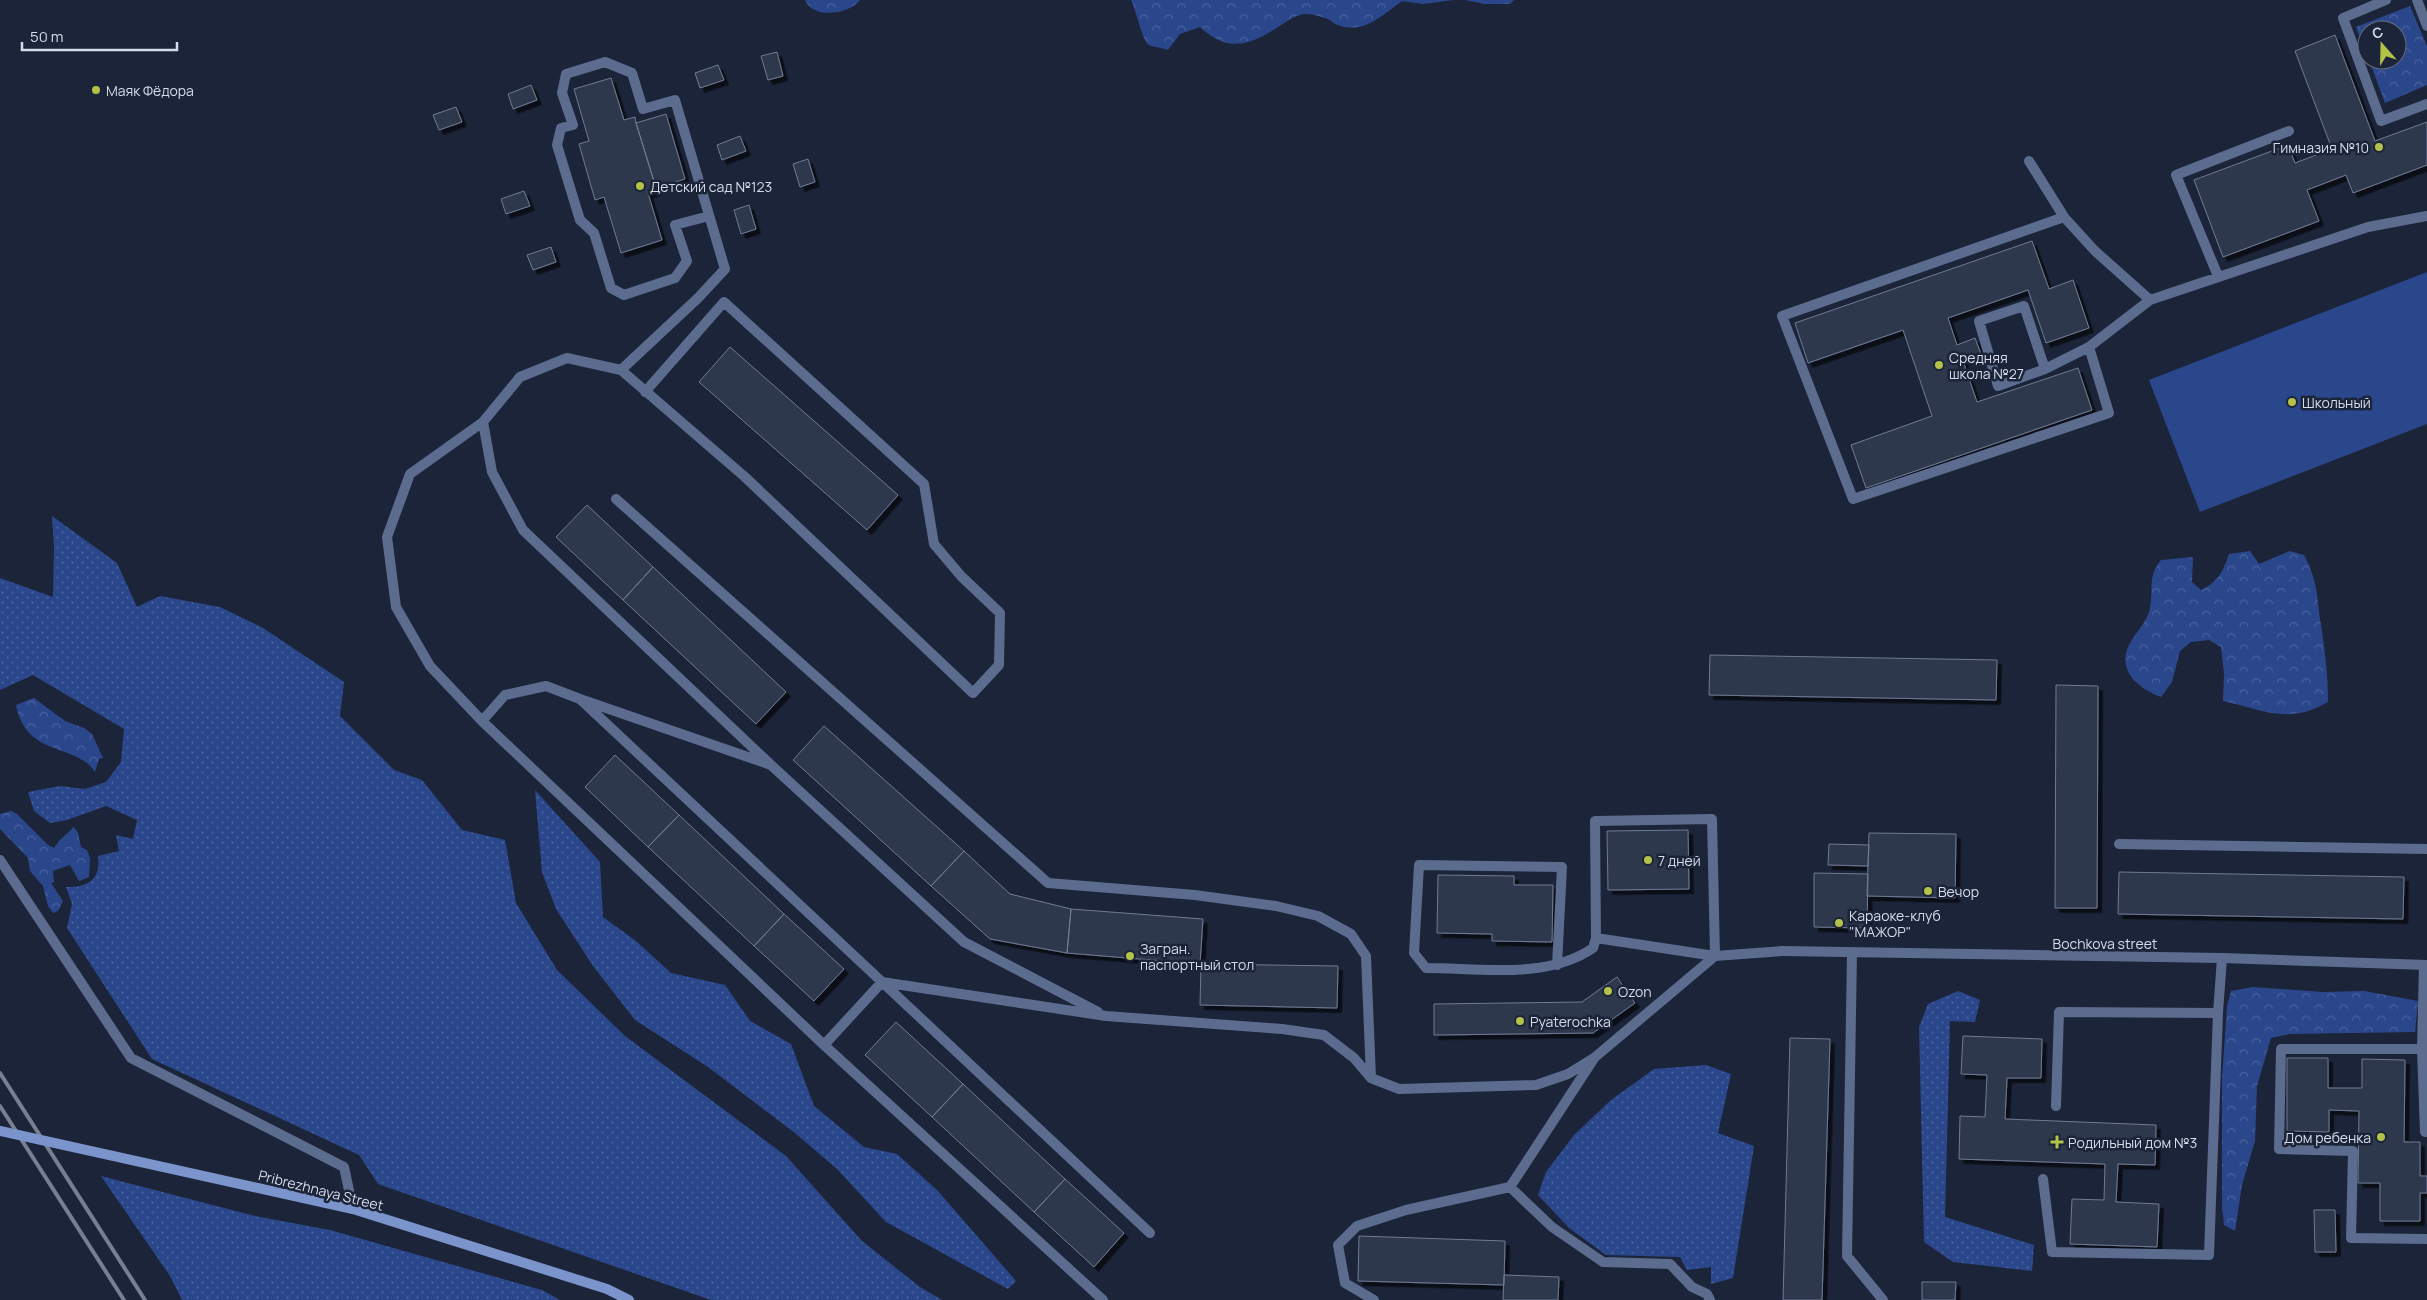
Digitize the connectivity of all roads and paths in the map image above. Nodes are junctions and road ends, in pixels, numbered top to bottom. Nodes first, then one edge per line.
1 (2386, 0) edge
2 (2417, 0) edge
3 (2427, 26) edge
4 (2427, 104) edge
5 (2289, 130) dead end
6 (2029, 161) dead end
7 (709, 216) junction
8 (2427, 216) edge
9 (2064, 217) junction
10 (2218, 276) junction
11 (2150, 300) junction
12 (2089, 347) junction
13 (620, 370) junction
14 (2045, 370) junction
15 (645, 392) junction
16 (483, 422) junction
17 (616, 500) dead end
18 (580, 699) junction
19 (482, 721) junction
20 (771, 765) junction
21 (2119, 844) dead end
22 (2427, 849) edge
23 (0, 860) edge
24 (1596, 938) junction
25 (1852, 952) junction
26 (1715, 956) junction
27 (2222, 958) junction
28 (1557, 965) junction
29 (2426, 965) edge
30 (882, 982) junction
31 (2218, 1013) junction
32 (1106, 1016) junction
33 (824, 1045) junction
34 (2422, 1049) junction
35 (1594, 1058) junction
36 (1371, 1078) junction
37 (2056, 1106) dead end
38 (0, 1131) edge
39 (2427, 1132) edge
40 (2043, 1179) dead end
41 (1510, 1187) junction
42 (353, 1209) junction
43 (1150, 1233) dead end
44 (2427, 1240) edge
45 (607, 1290) junction
46 (629, 1300) edge
47 (638, 1300) edge
48 (1103, 1300) edge
49 (1374, 1300) edge
50 (1710, 1300) edge
51 (1883, 1300) edge

1 - 4 street
2 - 3 street
5 - 10 street
6 - 9 street
7 - 7 street
7 - 13 street
8 - 10 street
9 - 11 street
9 - 12 street
10 - 11 street
11 - 12 street
12 - 14 street
13 - 15 street
13 - 16 street
14 - 14 street
15 - 15 street
16 - 19 street
16 - 20 street
17 - 36 street
18 - 19 street
18 - 20 street
18 - 30 street
19 - 33 street
20 - 32 street
21 - 22 street
23 - 42 street
24 - 26 street, Bochkova street
24 - 26 street
24 - 28 street
25 - 26 street, Bochkova street
25 - 27 street, Bochkova street
25 - 51 street
26 - 35 street
27 - 29 street, Bochkova street
27 - 31 street
28 - 28 street
29 - 34 street
30 - 32 street
30 - 33 street
30 - 43 street
31 - 37 street
31 - 40 street
32 - 36 street
33 - 48 street
34 - 39 street
34 - 44 street
35 - 36 street
35 - 41 street
38 - 42 main road, Pribrezhnaya Street, bridge
41 - 49 street
41 - 50 street
42 - 45 main road, Pribrezhnaya Street
45 - 46 main road, Pribrezhnaya Street
45 - 47 main road

